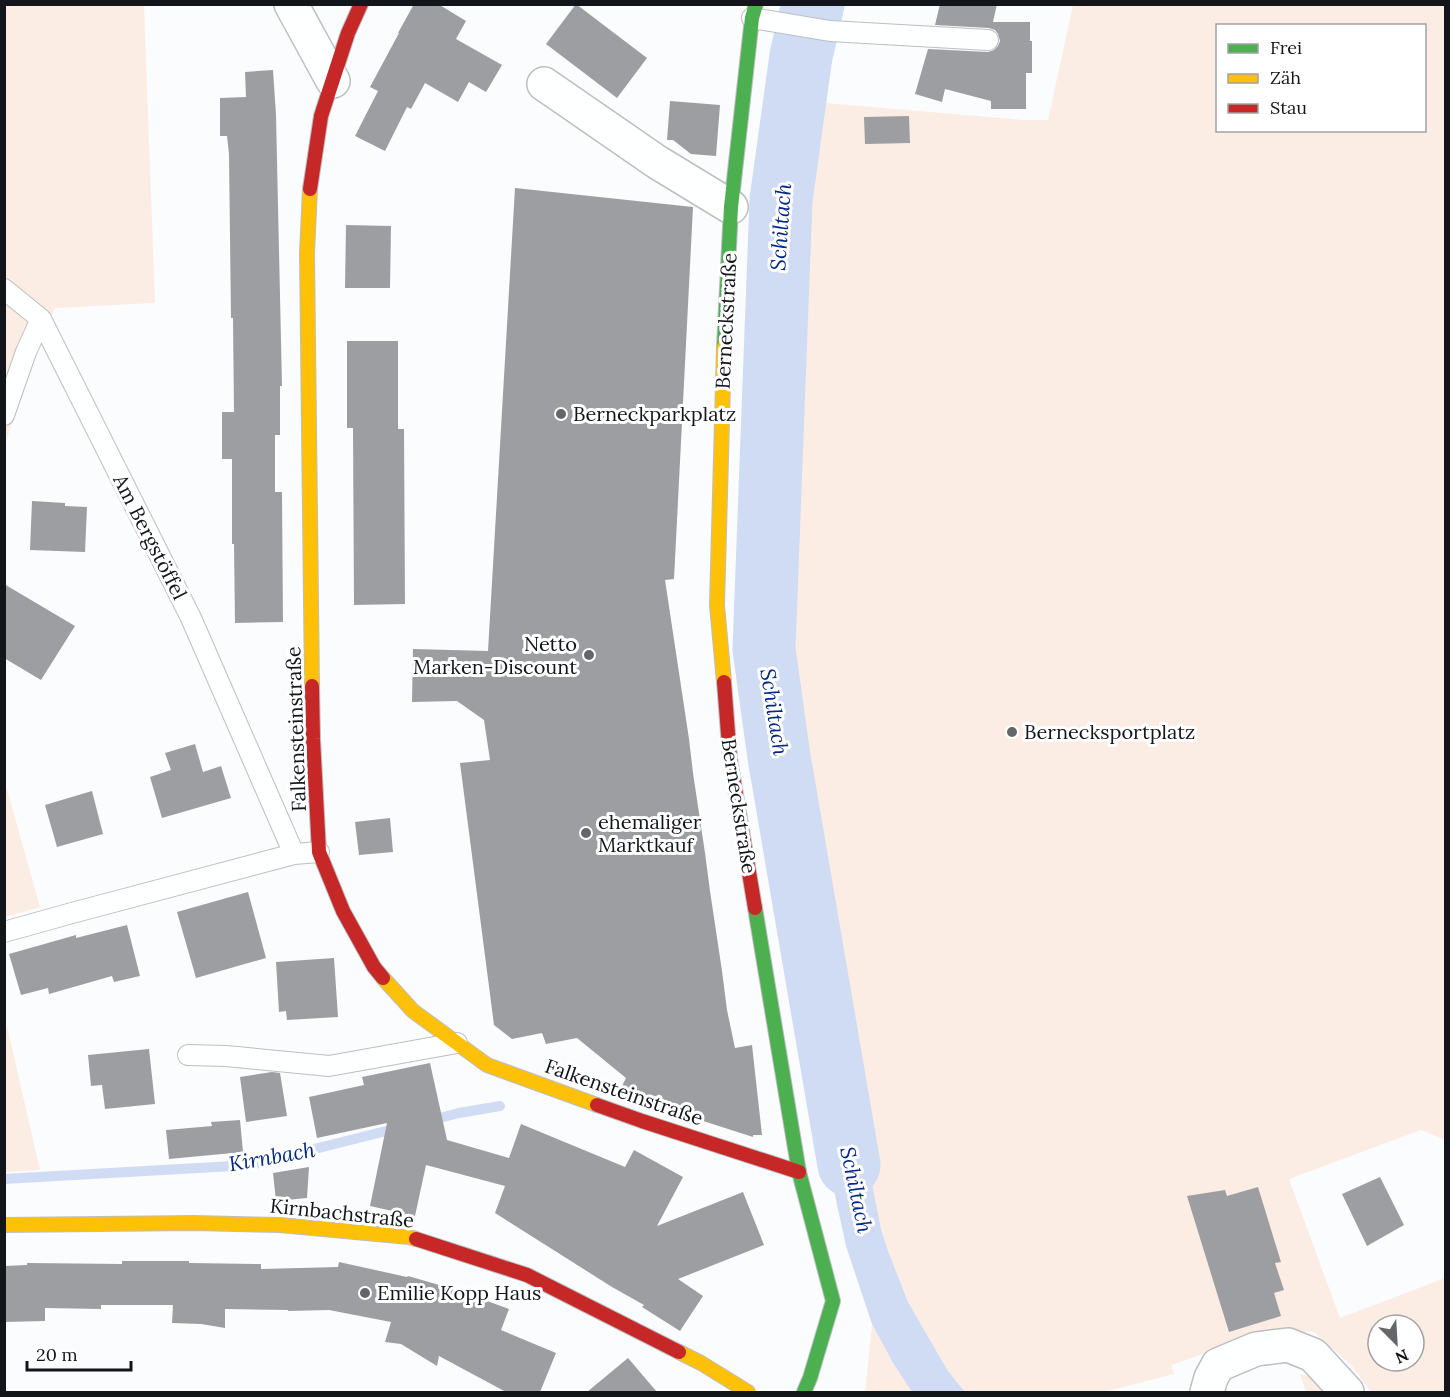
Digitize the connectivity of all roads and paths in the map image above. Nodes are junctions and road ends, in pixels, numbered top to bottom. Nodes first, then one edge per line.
1 (291, 4) edge
2 (361, 4) edge
3 (754, 11) edge
4 (988, 40) dead end
5 (333, 81) junction
6 (544, 84) dead end
7 (731, 207) junction
8 (4, 289) edge
9 (41, 319) junction
10 (4, 415) edge
11 (320, 852) junction
12 (294, 854) junction
13 (4, 932) edge
14 (457, 1043) junction
15 (188, 1055) dead end
16 (799, 1172) junction
17 (4, 1225) edge
18 (748, 1392) edge
19 (804, 1392) edge
20 (1208, 1392) edge
21 (1347, 1392) edge

1 - 5 street
2 - 5 main road, Falkensteinstraße
3 - 4 lane
3 - 7 main road, Berneckstraße
5 - 11 main road, Falkensteinstraße
6 - 7 street
7 - 16 main road, Berneckstraße
8 - 9 lane
9 - 10 lane
9 - 12 lane, Am Bergstöffel
11 - 12 lane
11 - 14 main road, Falkensteinstraße
12 - 13 lane
14 - 15 lane
14 - 16 main road, Falkensteinstraße
16 - 19 main road, Berneckstraße
17 - 18 main road, Kirnbachstraße
20 - 21 street

